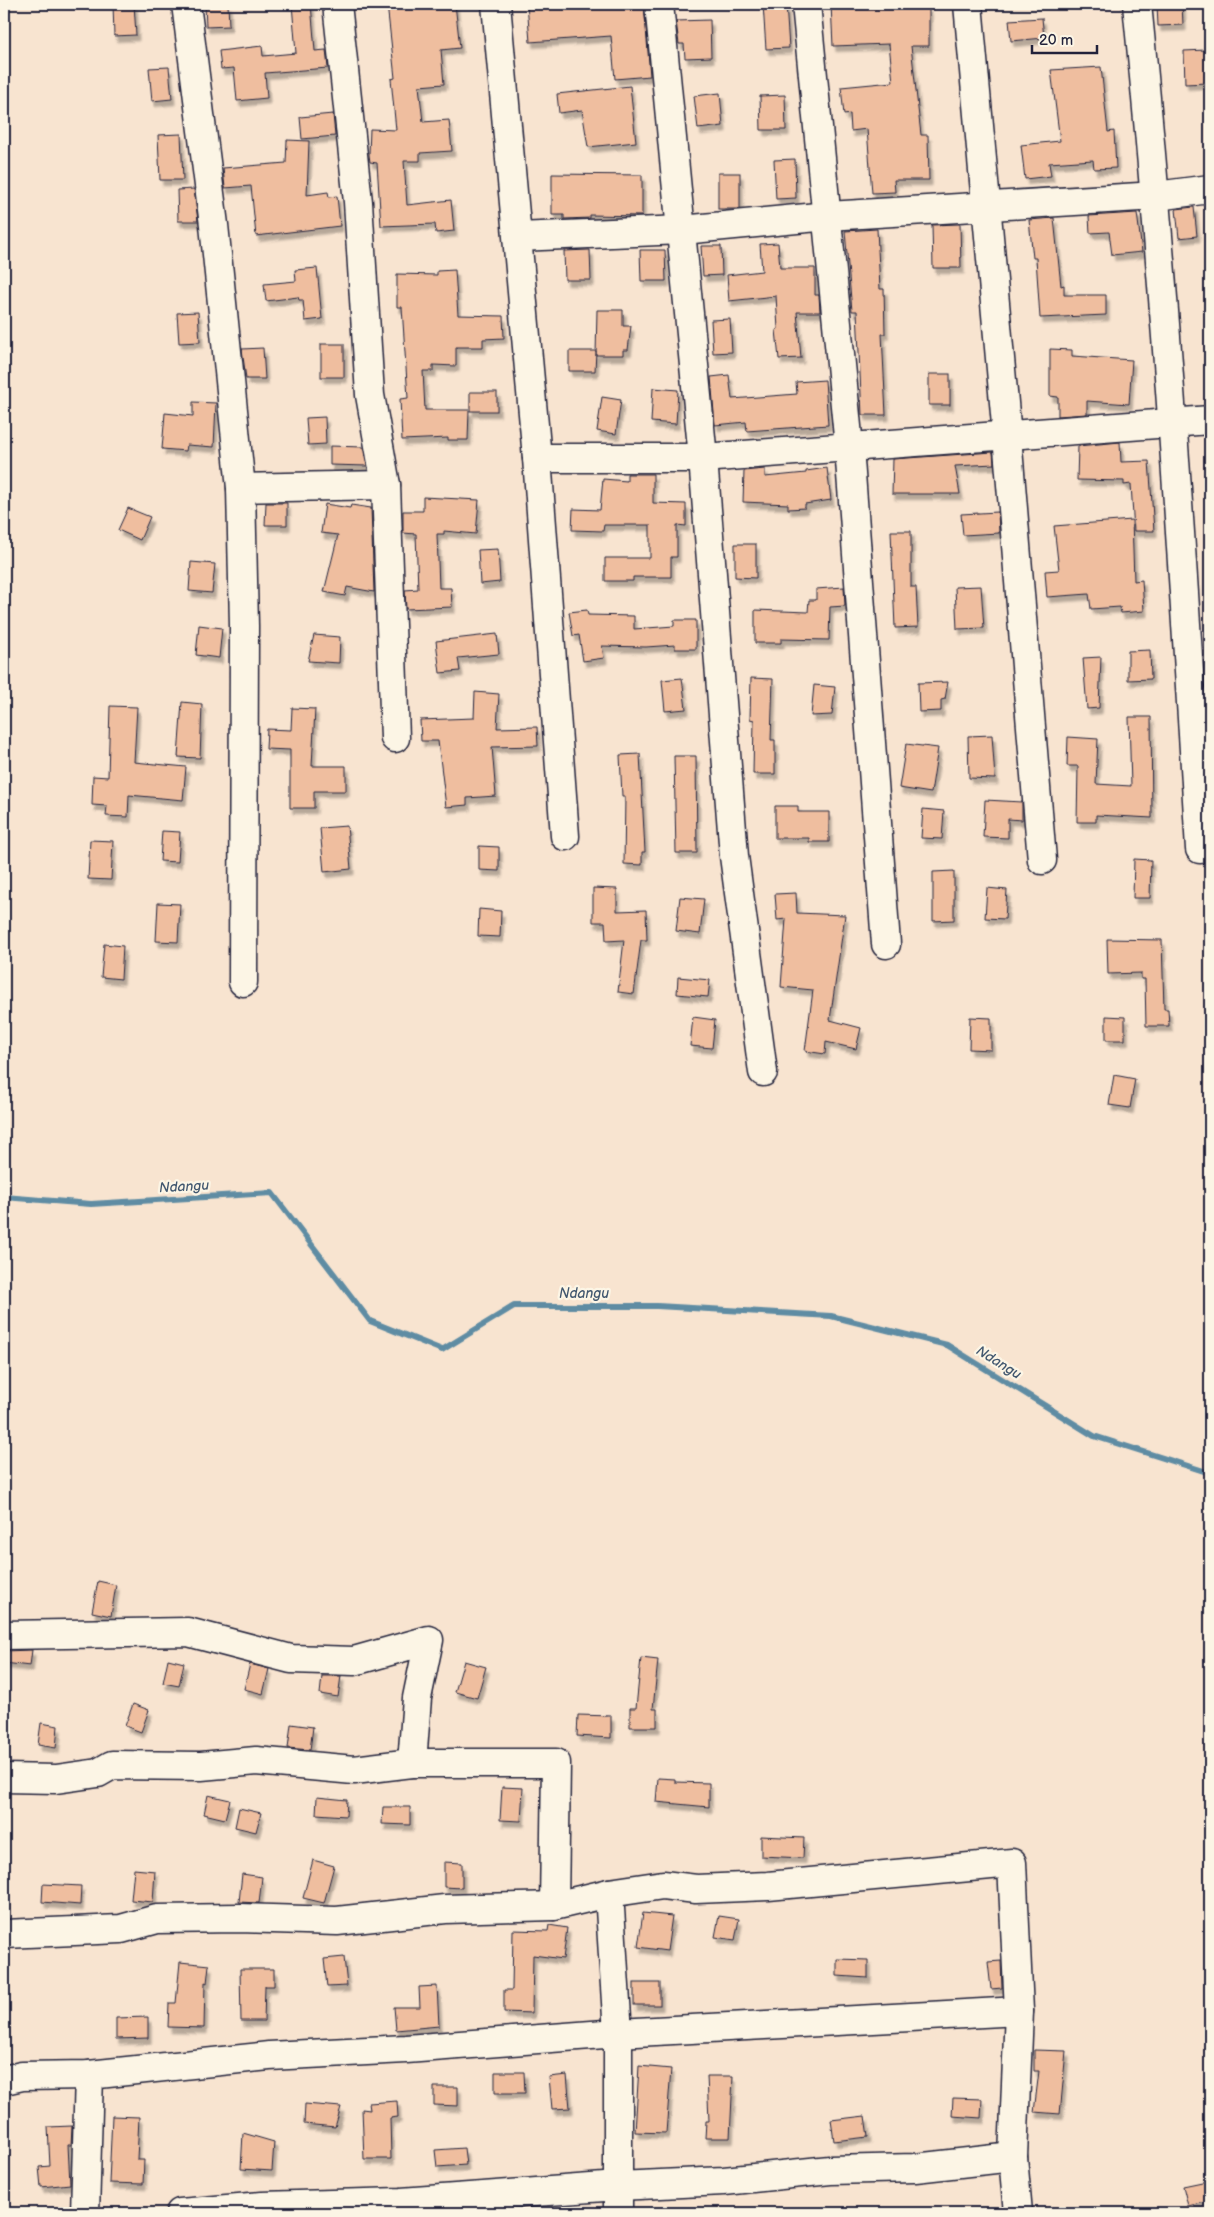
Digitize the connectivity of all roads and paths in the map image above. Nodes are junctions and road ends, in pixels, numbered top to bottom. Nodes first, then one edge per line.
1 (186, 4) edge
2 (337, 4) edge
3 (496, 4) edge
4 (659, 4) edge
5 (806, 4) edge
6 (968, 4) edge
7 (1136, 4) edge
8 (1210, 189) edge
9 (1156, 196) junction
10 (986, 207) junction
11 (828, 216) junction
12 (682, 230) junction
13 (518, 236) junction
14 (1210, 420) edge
15 (1172, 424) junction
16 (1007, 436) junction
17 (849, 447) junction
18 (537, 458) junction
19 (703, 458) junction
20 (386, 485) junction
21 (241, 488) junction
22 (395, 738) dead end
23 (565, 836) dead end
24 (1200, 849) dead end
25 (1042, 860) dead end
26 (886, 944) dead end
27 (243, 982) dead end
28 (763, 1072) dead end
29 (4, 1635) edge
30 (412, 1763) junction
31 (4, 1778) edge
32 (609, 1893) junction
33 (554, 1906) junction
34 (4, 1934) edge
35 (1019, 2011) junction
36 (618, 2033) junction
37 (89, 2075) junction
38 (4, 2080) edge
39 (1013, 2157) junction
40 (618, 2186) junction
41 (86, 2213) edge
42 (180, 2213) edge
43 (618, 2213) edge
44 (1018, 2213) edge

1 - 21 street
2 - 20 street
3 - 13 street
4 - 12 street
5 - 11 street
6 - 10 street
7 - 9 street
8 - 9 street
9 - 10 street
9 - 15 street
10 - 11 street
10 - 16 street
11 - 12 street
11 - 17 street
12 - 13 street
12 - 19 street
13 - 18 street
14 - 15 street
15 - 16 street
15 - 24 street
16 - 17 street
16 - 25 street
17 - 19 street
17 - 26 street
18 - 19 street
18 - 23 street
19 - 28 street
20 - 21 street
20 - 22 street
21 - 27 street
29 - 30 street
30 - 31 street
30 - 33 street
32 - 33 street
32 - 35 street
32 - 36 street
33 - 34 street
35 - 36 street
35 - 39 street
36 - 37 street
36 - 40 street
37 - 38 street
37 - 41 street
39 - 40 street
39 - 44 street
40 - 42 street
40 - 43 street

